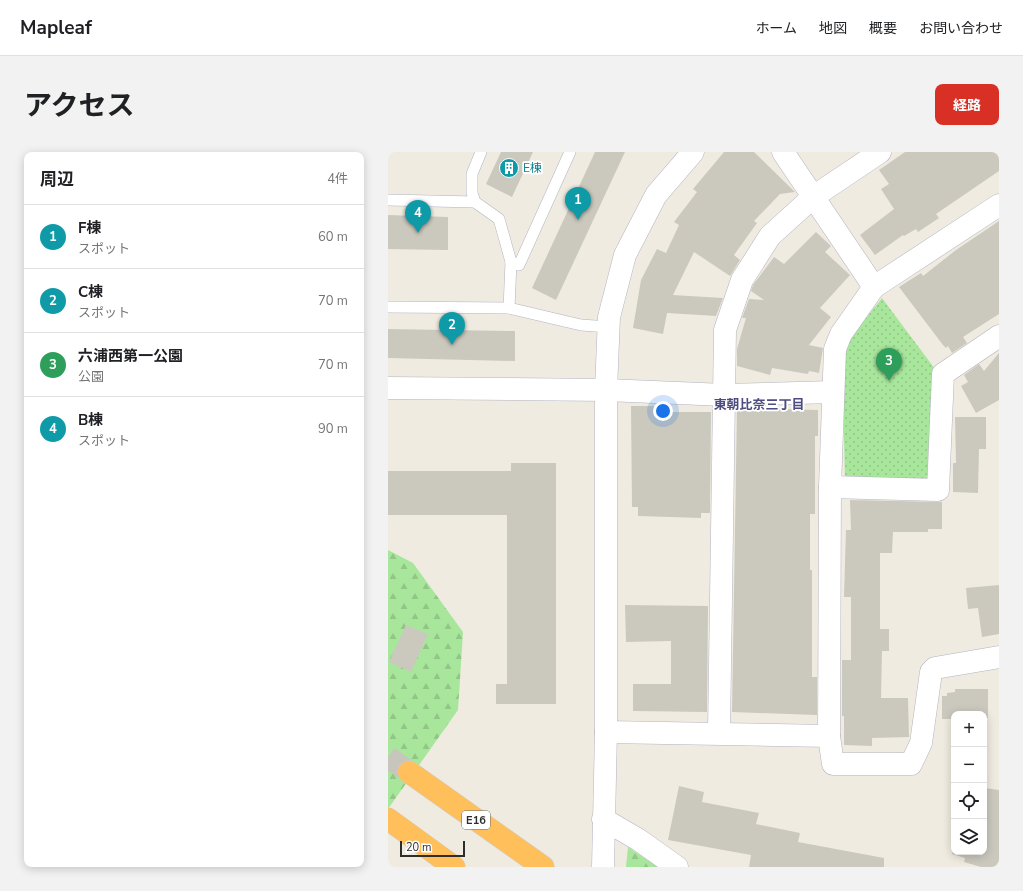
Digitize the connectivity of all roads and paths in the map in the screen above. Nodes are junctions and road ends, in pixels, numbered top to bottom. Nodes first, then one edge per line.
1 (481, 152) edge
2 (570, 152) edge
3 (693, 152) edge
4 (783, 152) edge
5 (880, 152) edge
6 (813, 197) junction
7 (388, 200) edge
8 (475, 202) junction
9 (999, 205) edge
10 (511, 262) junction
11 (874, 287) junction
12 (388, 308) edge
13 (509, 308) junction
14 (609, 327) junction
15 (999, 336) edge
16 (388, 388) edge
17 (606, 390) junction
18 (834, 392) junction
19 (725, 395) junction
20 (830, 487) junction
21 (999, 657) edge
22 (606, 732) junction
23 (719, 733) junction
24 (829, 736) junction
25 (409, 772) tunnel mouth
26 (388, 819) edge
27 (603, 819) junction
28 (603, 864) edge
29 (454, 867) edge
30 (543, 867) edge
31 (677, 867) edge

1 - 8 lane
2 - 10 lane
3 - 14 street
4 - 6 street
5 - 6 street
6 - 11 street
6 - 19 street
7 - 8 lane
8 - 10 lane
9 - 11 street
10 - 13 lane
11 - 18 street
12 - 13 lane
13 - 14 lane
14 - 17 street
15 - 20 street
16 - 17 street
17 - 19 street
17 - 22 street
18 - 19 street
18 - 20 street
19 - 23 street
20 - 24 street
21 - 24 street
22 - 23 street
22 - 27 street
23 - 24 street
25 - 30 highway, E16
26 - 29 highway
27 - 28 street
27 - 31 street

